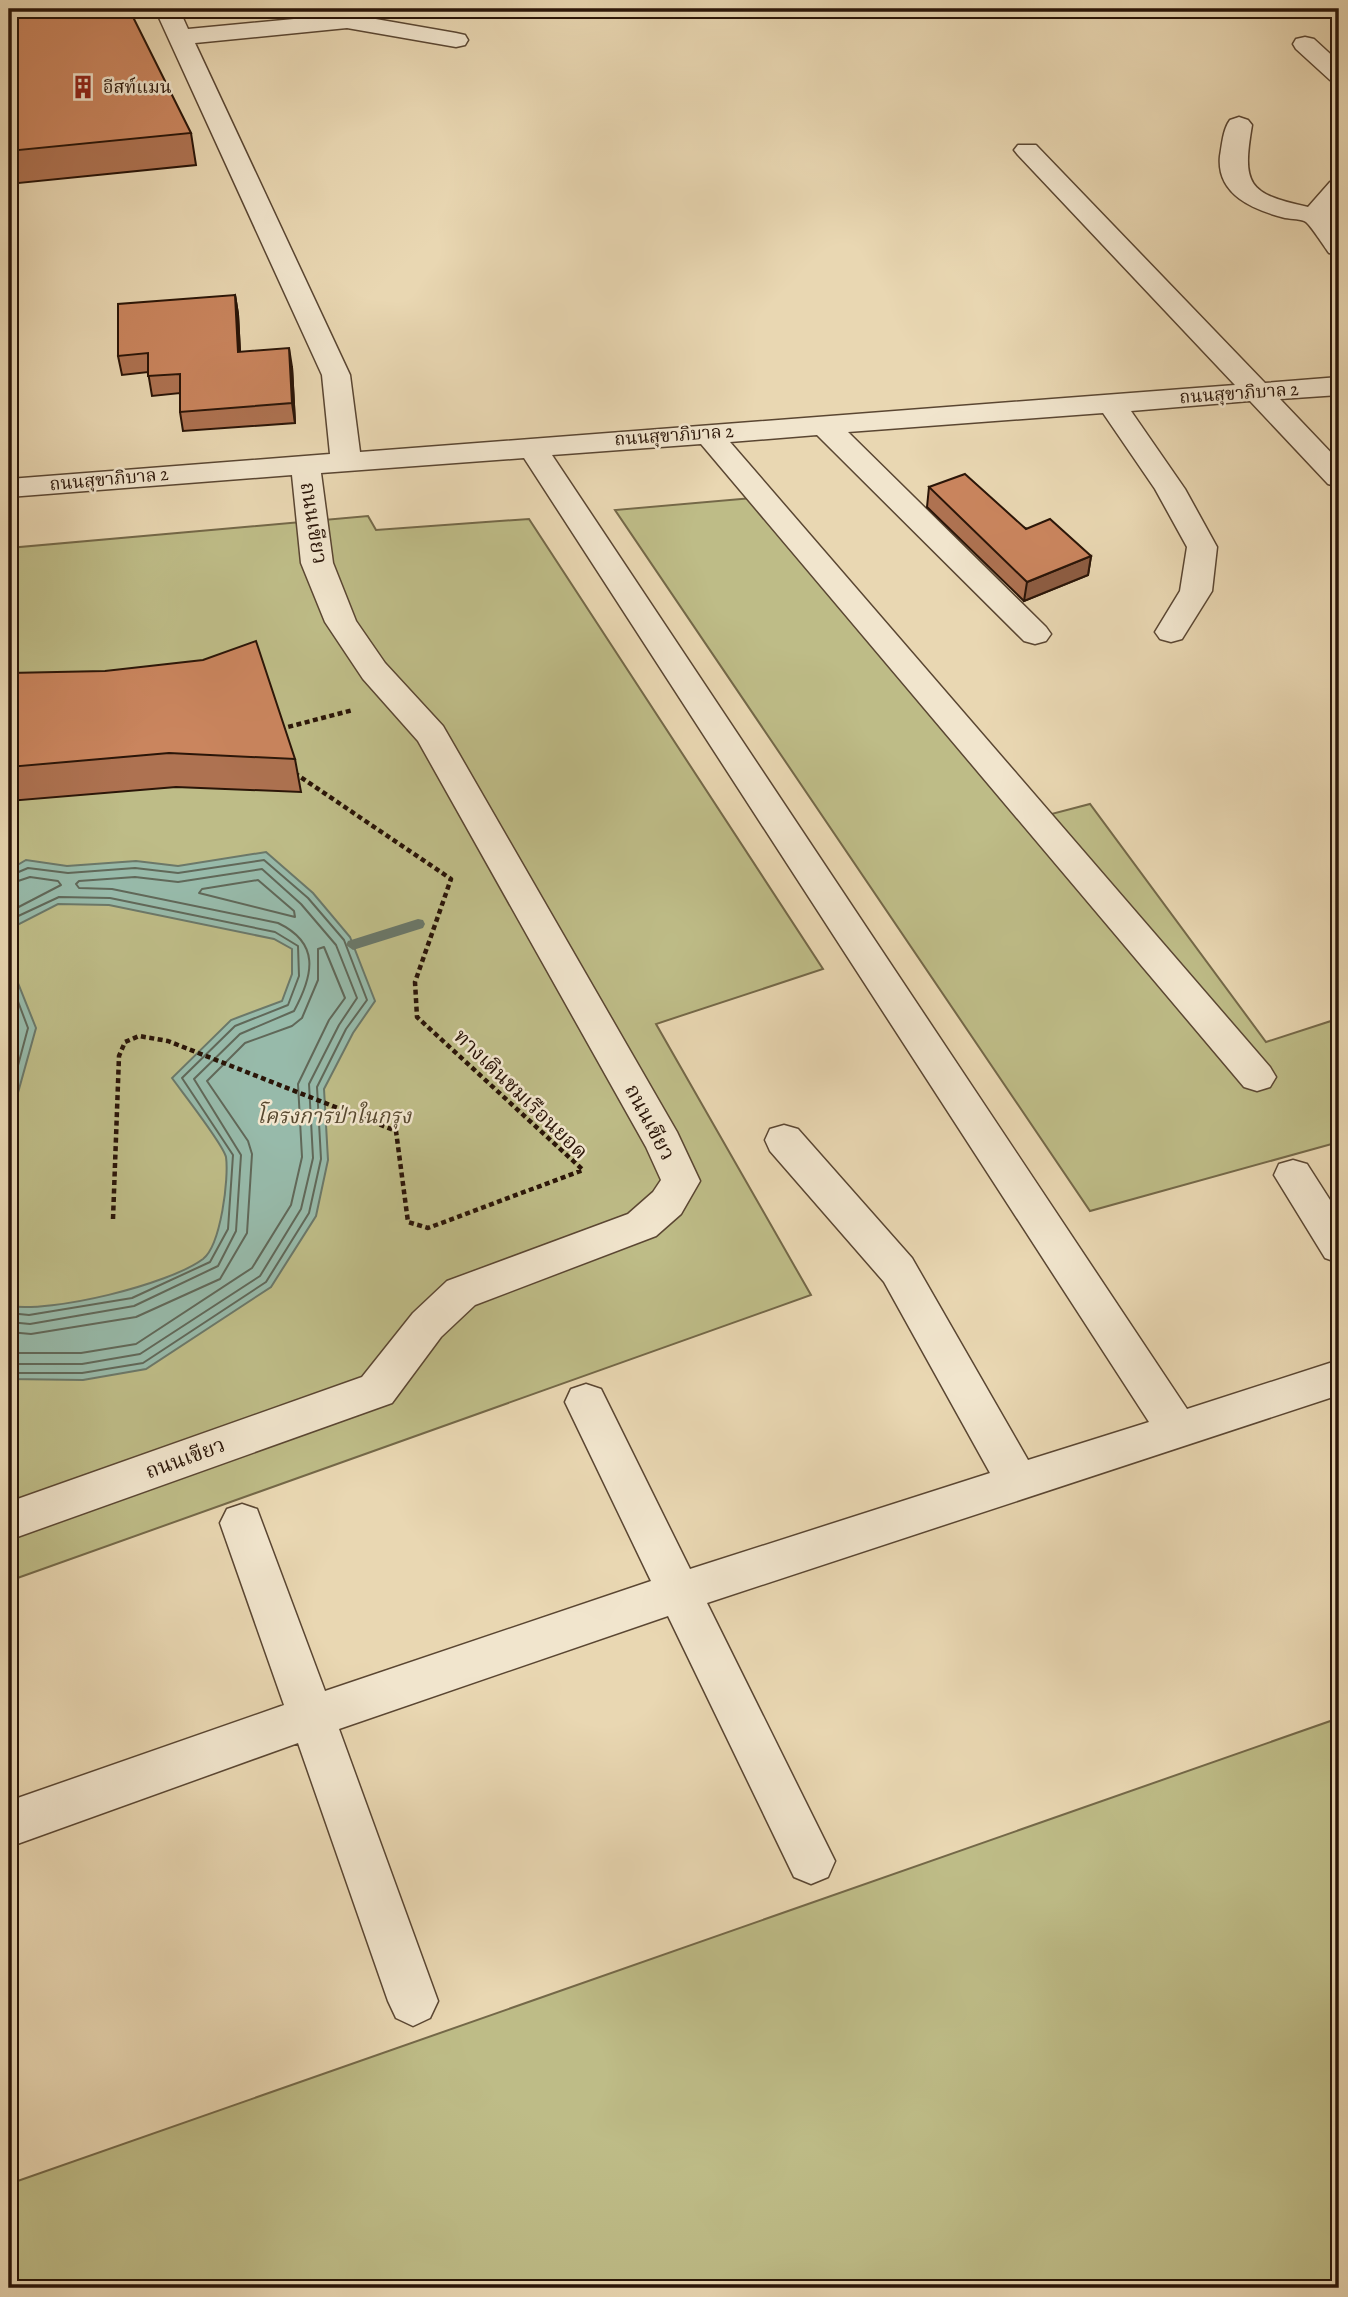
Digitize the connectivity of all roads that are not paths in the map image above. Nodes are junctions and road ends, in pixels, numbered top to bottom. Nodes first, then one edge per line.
1 (167, 9) edge
2 (181, 37) junction
3 (456, 40) dead end
4 (1305, 44) dead end
5 (1339, 75) edge
6 (1239, 125) dead end
7 (1027, 150) dead end
8 (1339, 188) edge
9 (1318, 217) junction
10 (1339, 247) edge
11 (1339, 386) edge
12 (1255, 392) junction
13 (1110, 402) junction
14 (822, 424) junction
15 (707, 433) junction
16 (531, 446) junction
17 (346, 460) junction
18 (305, 463) junction
19 (1339, 478) edge
20 (9, 488) edge
21 (1171, 632) dead end
22 (1035, 634) dead end
23 (1257, 1077) dead end
24 (784, 1140) dead end
25 (1293, 1175) dead end
26 (1339, 1247) edge
27 (1339, 1378) edge
28 (586, 1402) dead end
29 (1178, 1431) junction
30 (1018, 1483) junction
31 (9, 1521) edge
32 (242, 1523) dead end
33 (679, 1593) junction
34 (311, 1717) junction
35 (9, 1824) edge
36 (811, 1861) dead end
37 (413, 2001) dead end

1 - 2 street
2 - 3 street
2 - 17 street
4 - 5 street
6 - 9 street
7 - 12 street
8 - 9 street
9 - 10 street
11 - 12 street, ถนนสุขาภิบาล 2
12 - 13 street, ถนนสุขาภิบาล 2
12 - 19 street
13 - 14 street, ถนนสุขาภิบาล 2
13 - 21 street
14 - 15 street, ถนนสุขาภิบาล 2
14 - 22 street
15 - 16 street, ถนนสุขาภิบาล 2
15 - 23 street
16 - 17 street, ถนนสุขาภิบาล 2
16 - 29 street
17 - 18 street, ถนนสุขาภิบาล 2
18 - 20 street, ถนนสุขาภิบาล 2
18 - 31 street, ถนนเขียว
24 - 30 street
25 - 26 street
27 - 29 street
28 - 33 street
29 - 30 street
30 - 33 street
32 - 34 street
33 - 34 street
33 - 36 street
34 - 35 street
34 - 37 street

